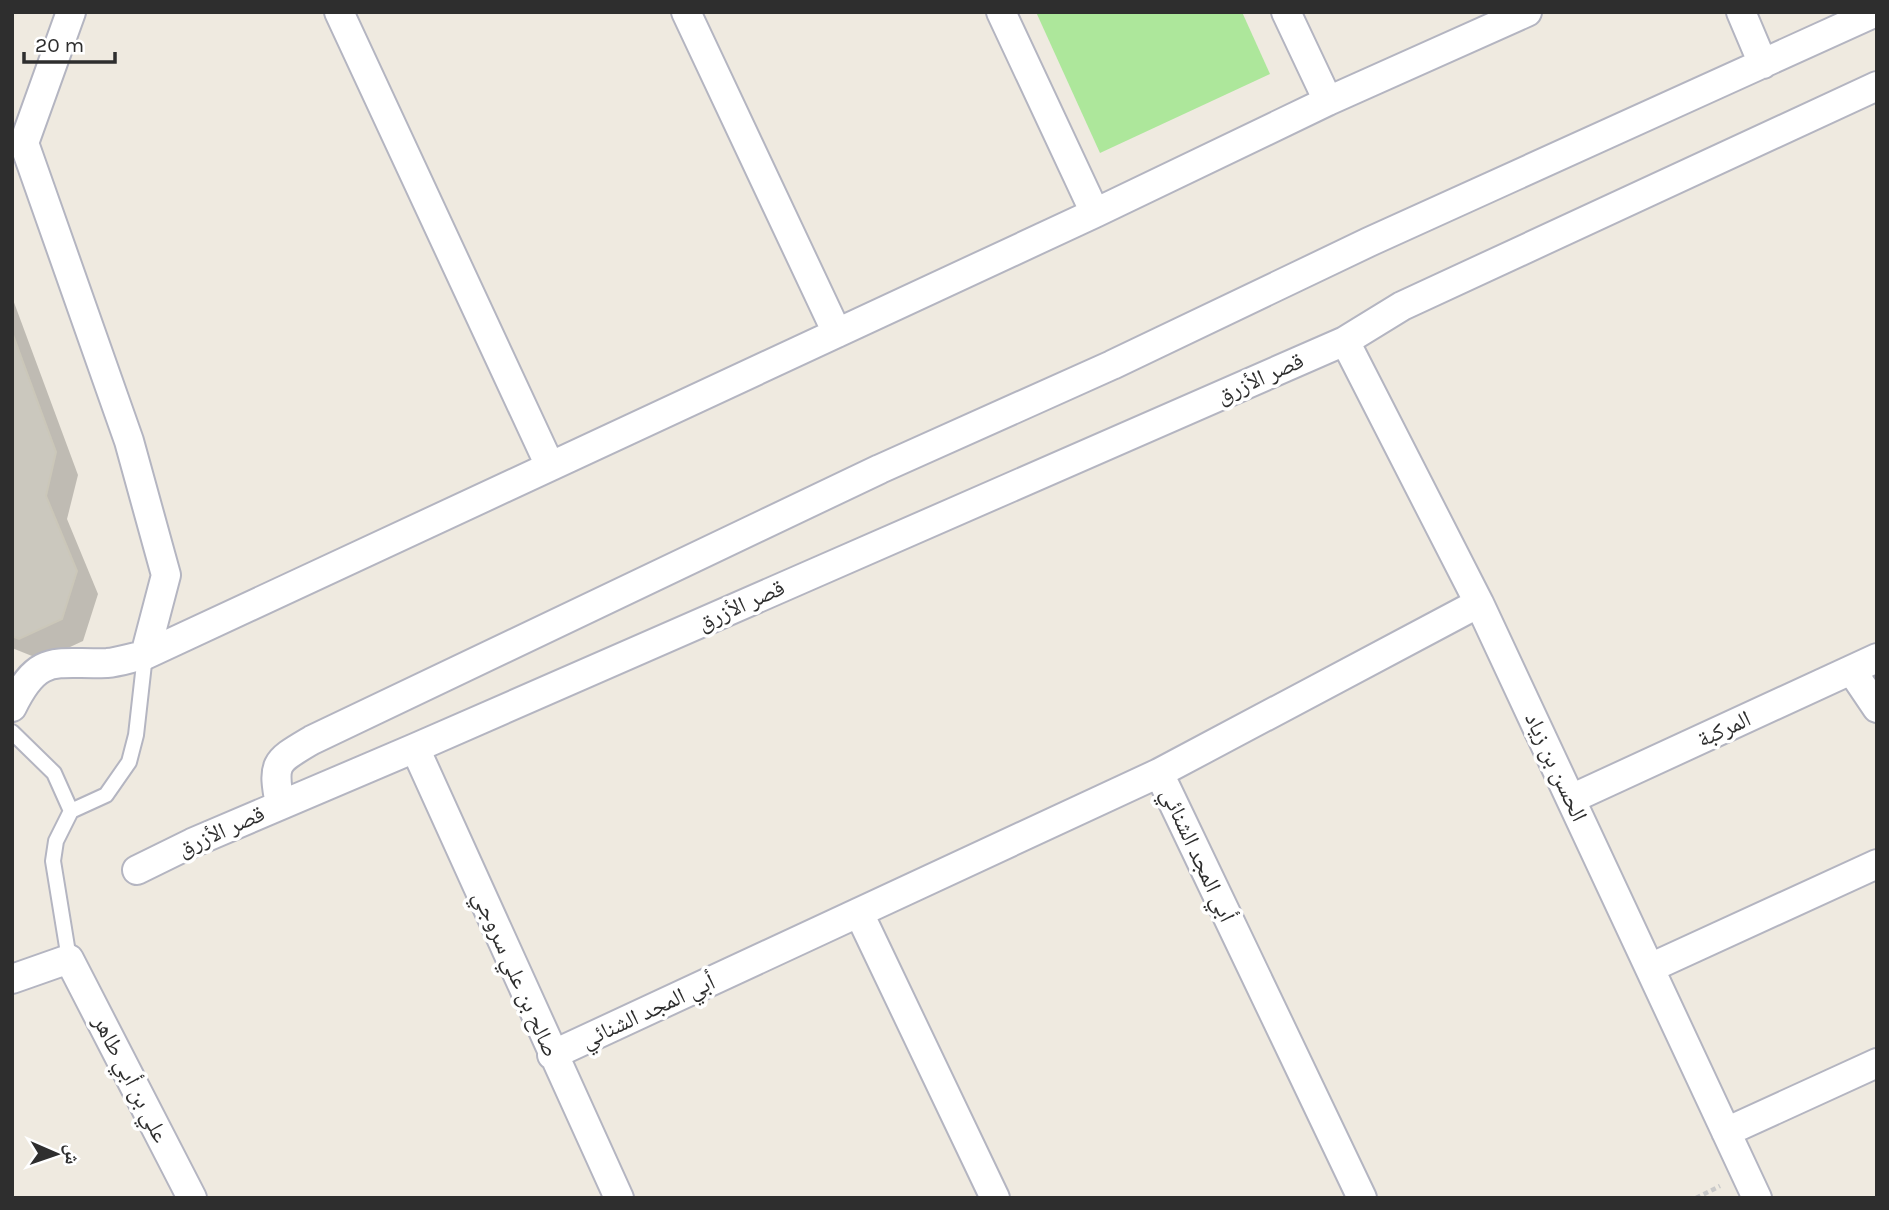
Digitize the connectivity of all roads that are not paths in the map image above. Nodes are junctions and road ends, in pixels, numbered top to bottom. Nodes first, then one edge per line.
1 (71, 12) edge
2 (339, 12) edge
3 (686, 12) edge
4 (1001, 12) edge
5 (1286, 12) edge
6 (1527, 12) edge
7 (1741, 12) edge
8 (1876, 12) edge
9 (1763, 64) junction
10 (1877, 86) edge
11 (1328, 101) junction
12 (18, 145) edge
13 (1095, 213) junction
14 (837, 333) junction
15 (1345, 341) junction
16 (550, 466) junction
17 (1479, 603) junction
18 (145, 655) junction
19 (1877, 657) edge
20 (1852, 671) junction
21 (12, 707) edge
22 (1877, 708) edge
23 (12, 732) edge
24 (415, 748) junction
25 (1159, 773) junction
26 (1572, 800) junction
27 (280, 805) junction
28 (71, 811) junction
29 (1875, 868) edge
30 (136, 870) dead end
31 (859, 913) junction
32 (69, 959) junction
33 (1650, 968) junction
34 (12, 979) edge
35 (552, 1055) junction
36 (1877, 1063) edge
37 (1726, 1132) junction
38 (192, 1198) edge
39 (619, 1198) edge
40 (995, 1198) edge
41 (1362, 1198) edge
42 (1757, 1198) edge

1 - 12 street
2 - 16 street
3 - 14 street
4 - 13 street
5 - 11 street
6 - 11 street
7 - 9 street
8 - 9 street
9 - 27 street
10 - 15 street, قصر الأزرق
11 - 13 street
12 - 18 street
13 - 14 street
14 - 16 street
15 - 17 street, الحسن بن زياد
15 - 24 street, قصر الأزرق
16 - 18 street
17 - 25 street
17 - 26 street, الحسن بن زياد
18 - 21 street
18 - 28 lane
19 - 20 street, المركبة
20 - 22 street
20 - 26 street, المركبة
23 - 28 lane
24 - 27 street, قصر الأزرق
24 - 35 street, صالح بن علي سروجي
25 - 31 street, أبي المجد الشنائي
25 - 41 street, أبي المجد الشنائي
26 - 33 street, الحسن بن زياد
27 - 30 street, قصر الأزرق
28 - 32 lane
29 - 33 street
31 - 35 street, أبي المجد الشنائي
31 - 40 street
32 - 34 street
32 - 38 street, علي بن أبي طاهر
33 - 37 street, الحسن بن زياد
35 - 39 street, صالح بن علي سروجي
36 - 37 street
37 - 42 street, الحسن بن زياد

